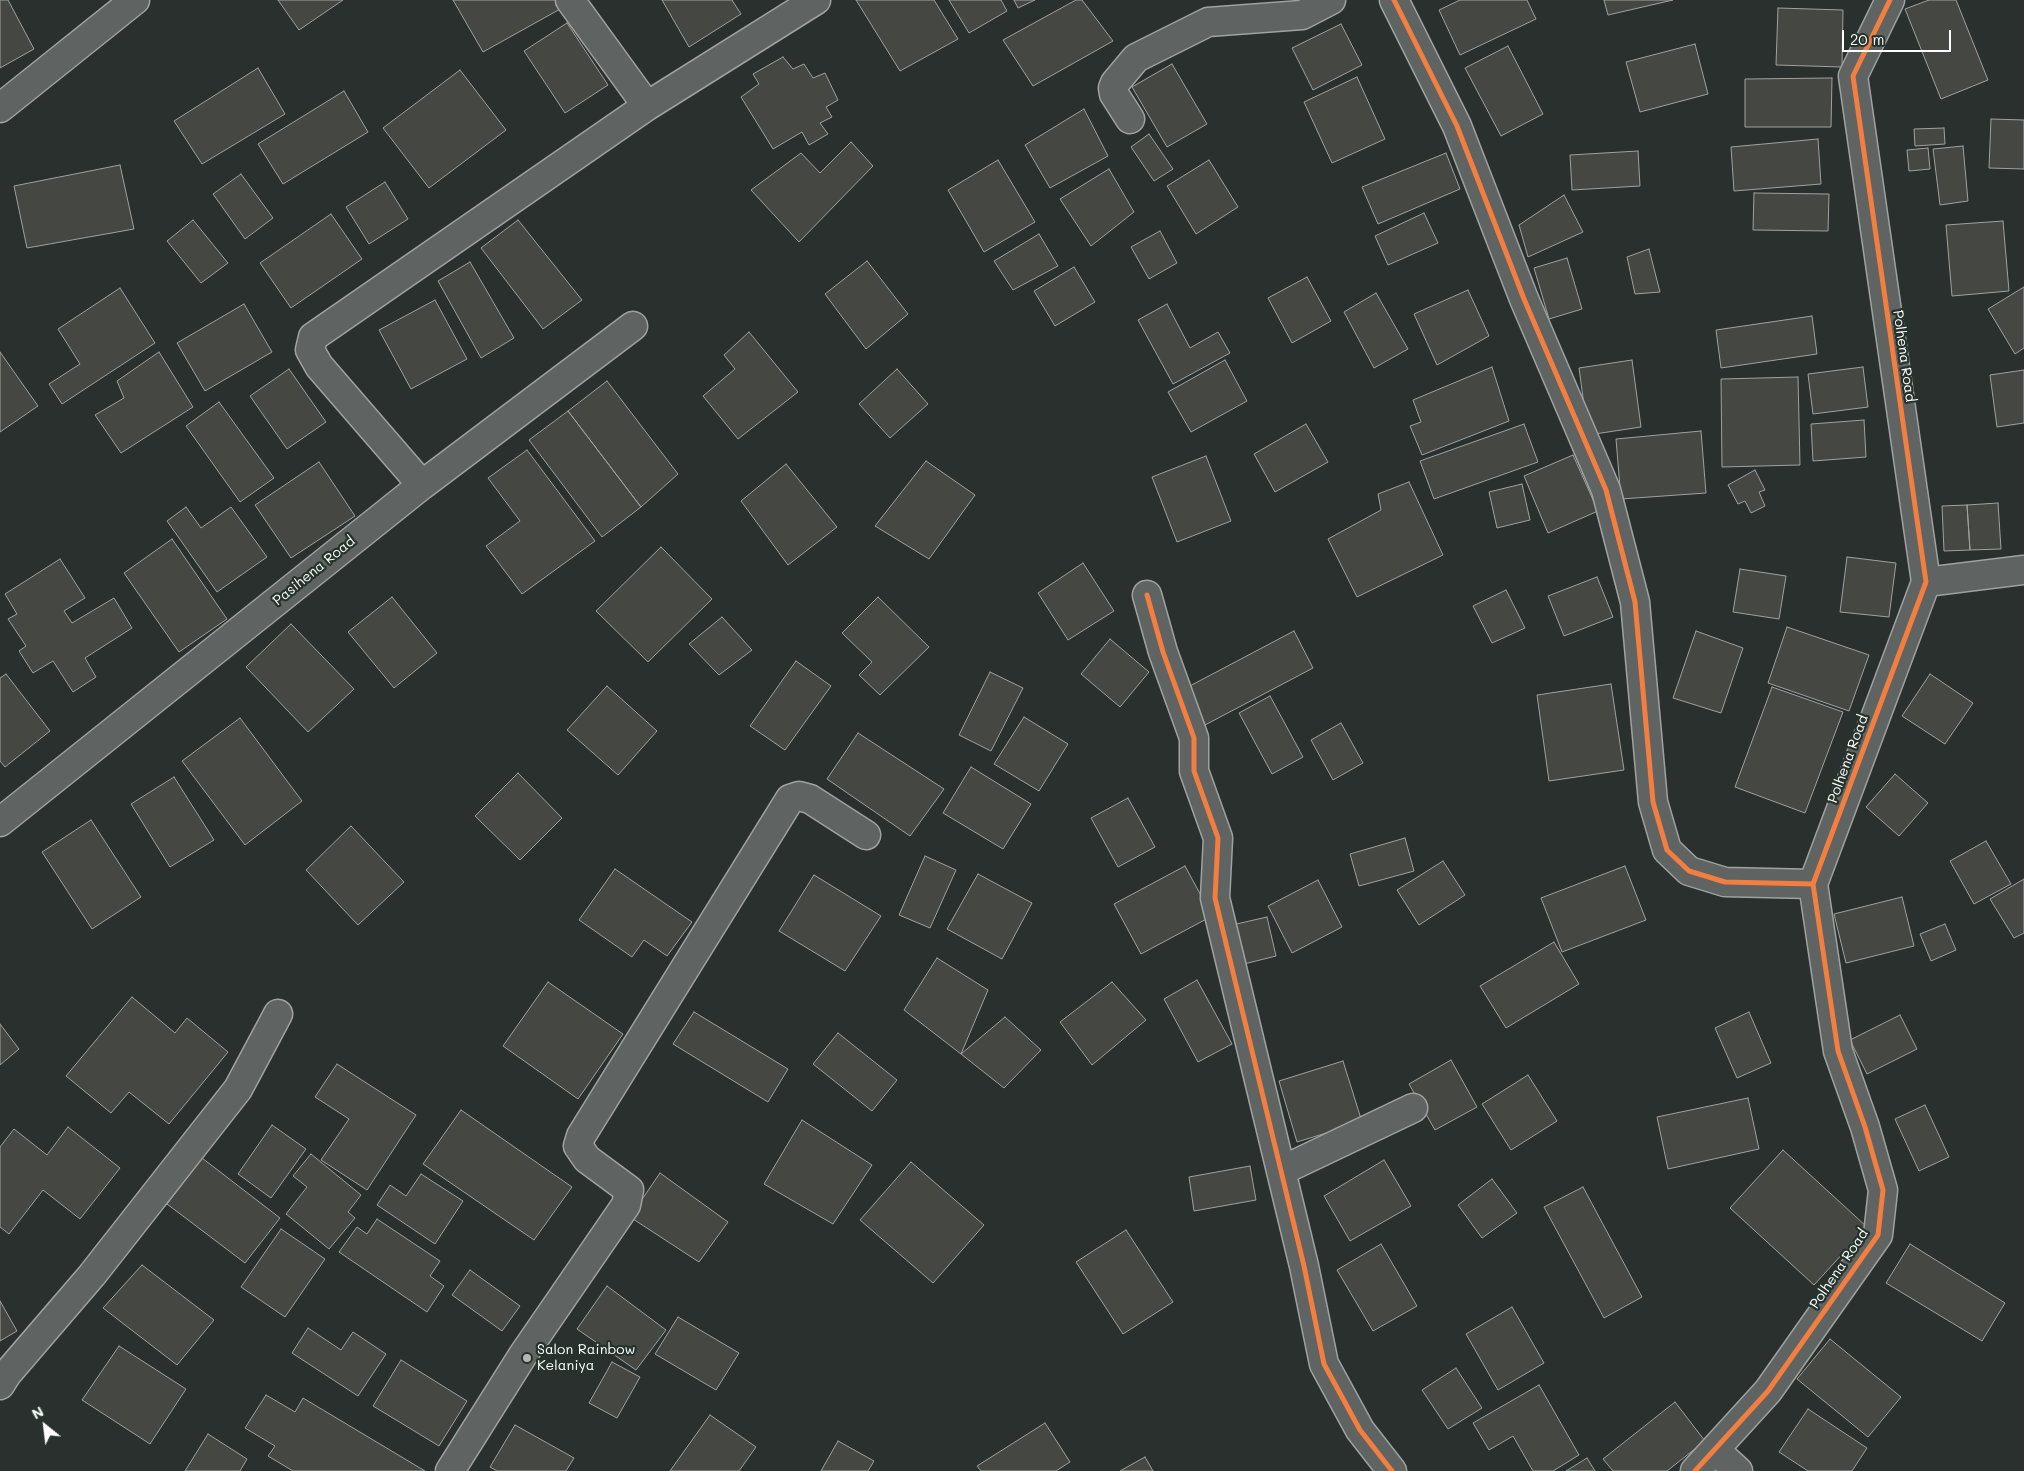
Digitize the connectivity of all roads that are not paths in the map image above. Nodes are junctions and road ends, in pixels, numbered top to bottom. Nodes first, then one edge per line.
1 (135, 0) edge
2 (570, 0) edge
3 (816, 0) edge
4 (1331, 0) edge
5 (1394, 0) edge
6 (1890, 0) edge
7 (647, 106) junction
8 (0, 108) edge
9 (1130, 119) dead end
10 (633, 326) dead end
11 (422, 485) junction
12 (2024, 570) edge
13 (1926, 582) junction
14 (1147, 596) dead end
15 (0, 822) edge
16 (866, 835) dead end
17 (1813, 884) junction
18 (278, 1014) dead end
19 (1414, 1108) dead end
20 (1281, 1171) junction
21 (0, 1385) edge
22 (1715, 1450) junction
23 (450, 1471) edge
24 (1392, 1471) edge
25 (1695, 1471) edge
26 (1738, 1471) edge

1 - 8 street
2 - 7 street
3 - 7 street
4 - 9 street
5 - 17 street
6 - 13 street, Polhena Road
7 - 11 street
10 - 11 street, Pasihena Road
11 - 15 street, Pasihena Road
12 - 13 street
13 - 17 street, Polhena Road
14 - 20 street
16 - 23 street
17 - 22 street, Polhena Road
18 - 21 street
19 - 20 street
20 - 24 street
22 - 25 street, Polhena Road
22 - 26 street

